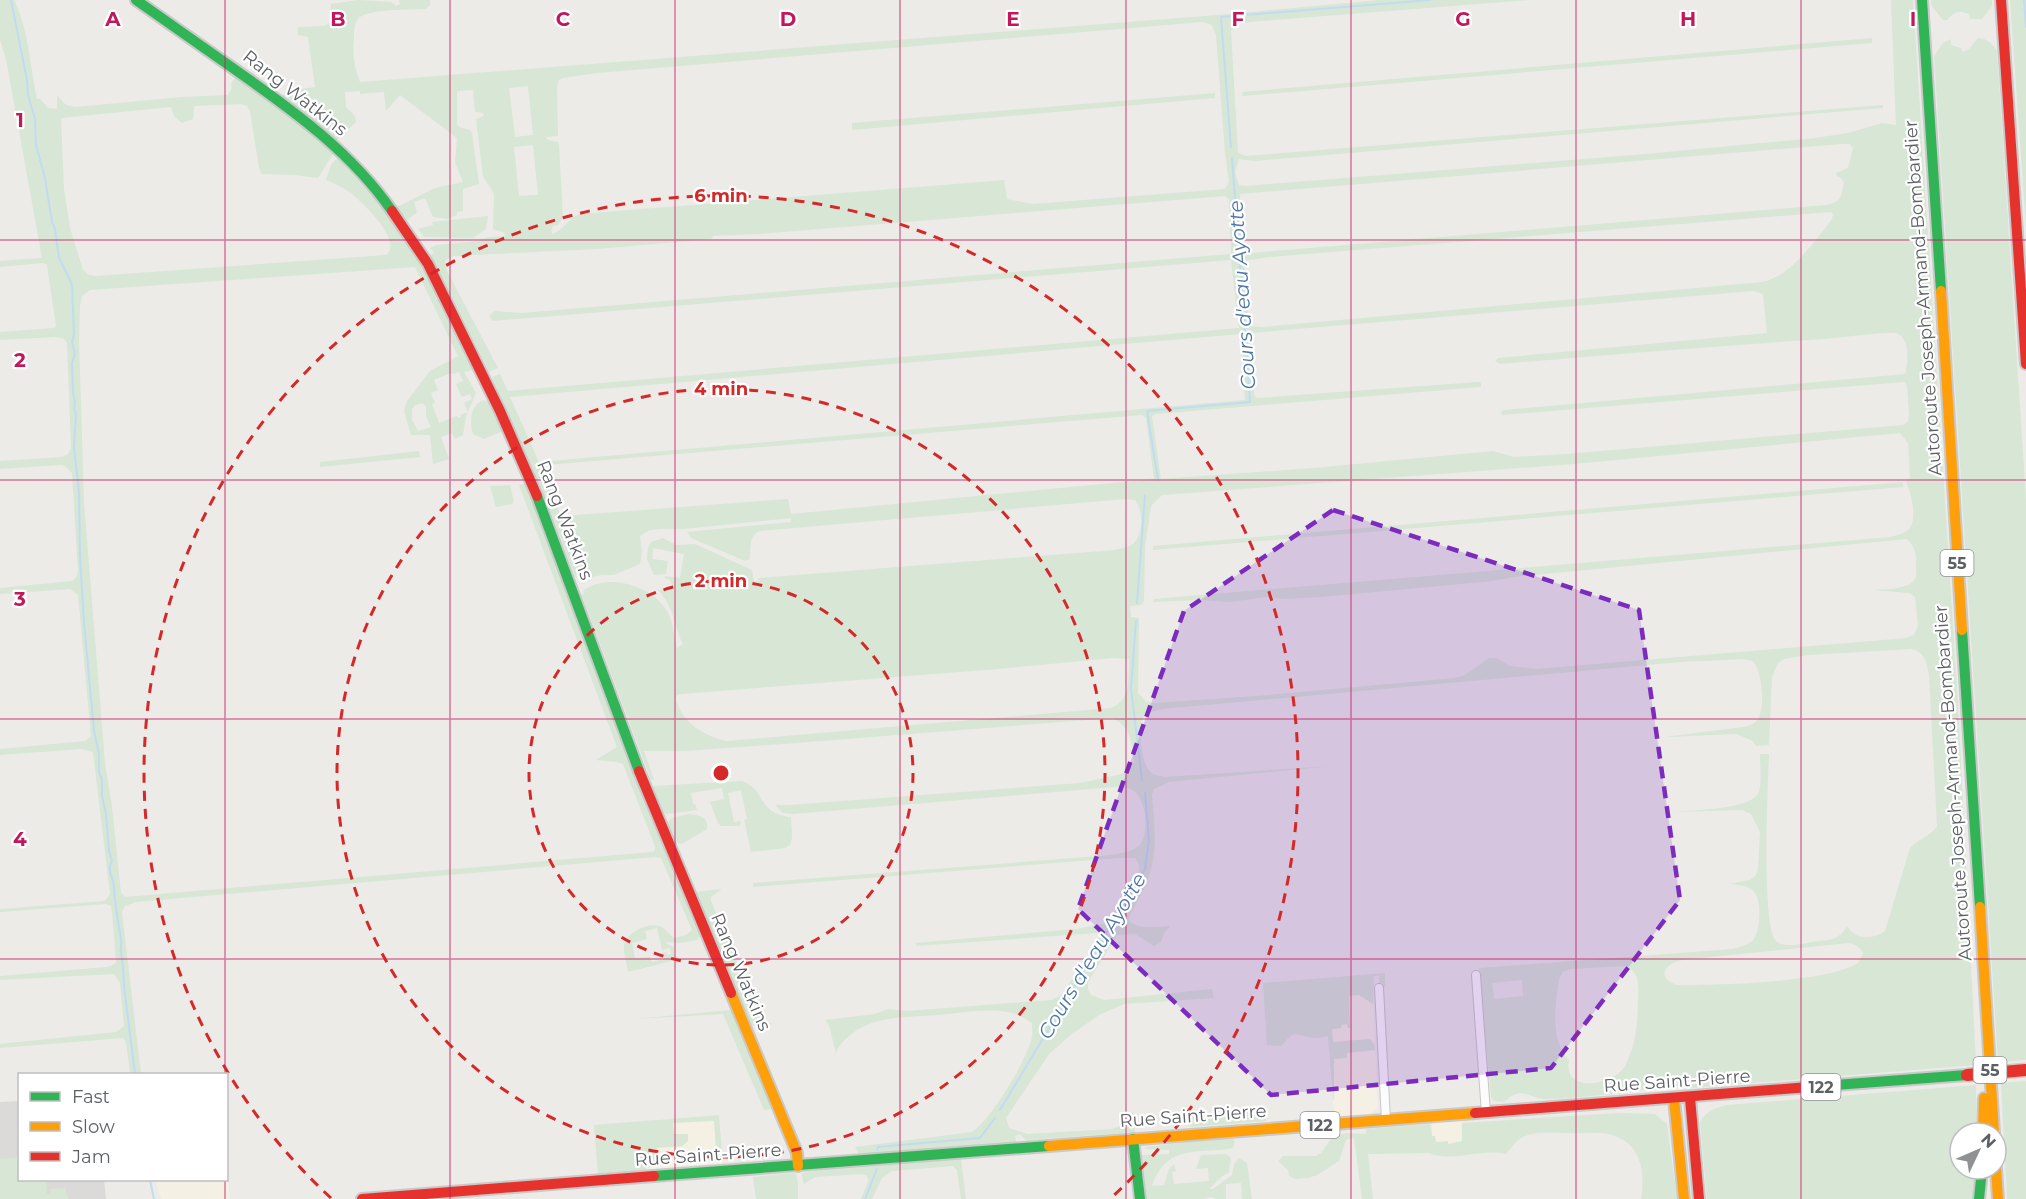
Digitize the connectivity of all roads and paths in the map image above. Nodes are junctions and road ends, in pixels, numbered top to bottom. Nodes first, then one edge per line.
1 (136, 0) edge
2 (1922, 0) edge
3 (2001, 0) edge
4 (2026, 364) edge
5 (1476, 975) dead end
6 (1379, 988) dead end
7 (1986, 1006) junction
8 (2026, 1070) edge
9 (1690, 1098) junction
10 (1674, 1099) junction
11 (1486, 1113) junction
12 (1386, 1120) junction
13 (1983, 1121) edge
14 (1993, 1121) edge
15 (1132, 1139) junction
16 (798, 1166) junction
17 (1981, 1181) edge
18 (1997, 1181) edge
19 (362, 1199) edge
20 (1140, 1199) edge
21 (1684, 1199) edge
22 (1699, 1199) edge
23 (1979, 1199) edge
24 (1998, 1199) edge

1 - 16 main road, Rang Watkins
2 - 7 main road, Autoroute Joseph-Armand-Bombardier / 55
3 - 4 main road
5 - 11 street
6 - 12 street
7 - 13 main road
7 - 14 main road, Autoroute Joseph-Armand-Bombardier / 55
8 - 9 main road, Rue Saint-Pierre / 122, bridge
9 - 10 main road, Rue Saint-Pierre / 122
9 - 22 main road
10 - 11 main road, Rue Saint-Pierre / 122
10 - 21 main road
11 - 12 main road, Rue Saint-Pierre / 122
12 - 15 main road, Rue Saint-Pierre / 122
15 - 16 main road, Rue Saint-Pierre / 122
15 - 20 main road
16 - 19 main road, Rue Saint-Pierre / 122
17 - 23 main road
18 - 24 main road

